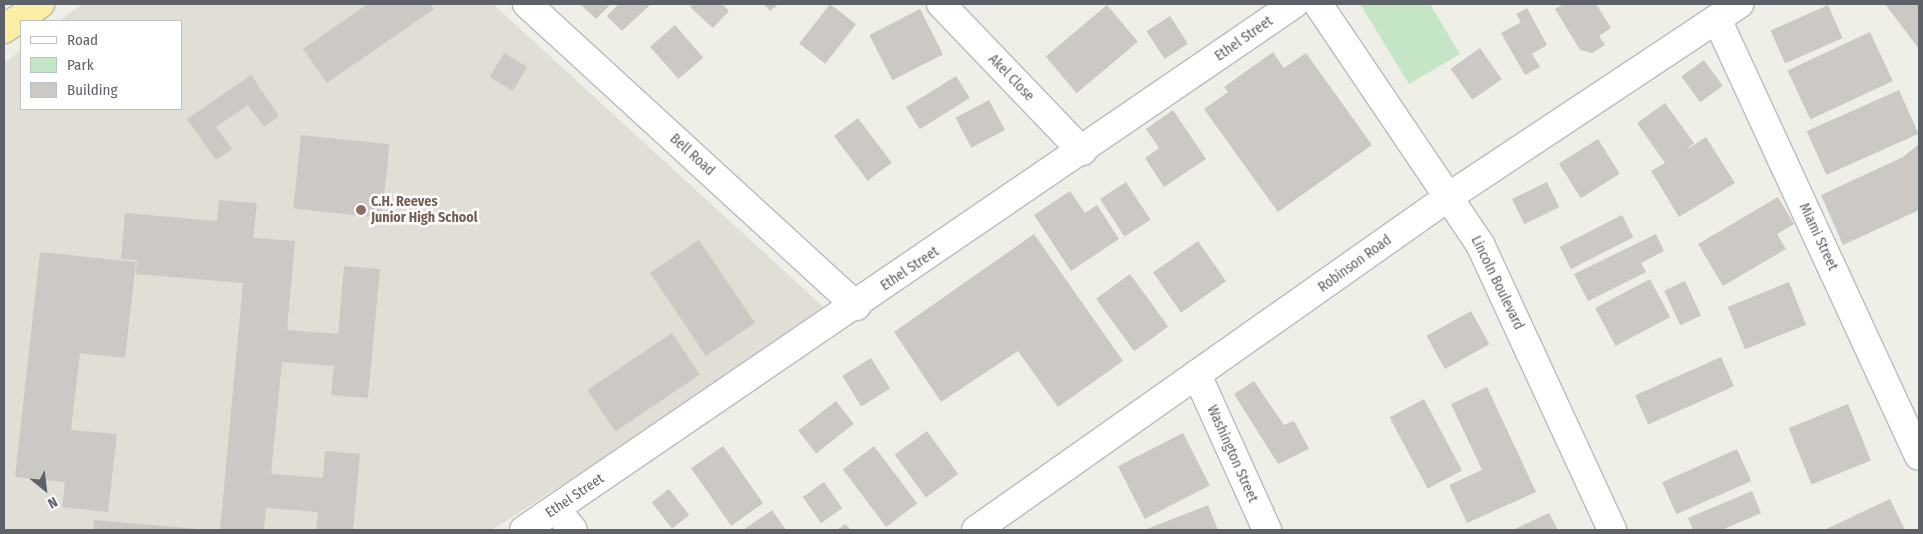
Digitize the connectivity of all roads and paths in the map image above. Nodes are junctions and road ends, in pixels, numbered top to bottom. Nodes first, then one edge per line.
1 (40, 4) edge
2 (527, 4) edge
3 (941, 4) edge
4 (1294, 4) edge
5 (1318, 4) edge
6 (1728, 11) edge
7 (4, 29) edge
8 (1082, 151) junction
9 (1447, 198) junction
10 (857, 306) junction
11 (1198, 377) junction
12 (1919, 456) edge
13 (556, 509) junction
14 (524, 530) edge
15 (572, 530) edge
16 (976, 530) edge
17 (1267, 530) edge
18 (1612, 530) edge

1 - 7 highway
2 - 10 street, Bell Road
3 - 8 street, Akel Close
4 - 8 street, Ethel Street
5 - 9 street, Lincoln Boulevard
6 - 9 street, Robinson Road
6 - 12 street, Miami Street
8 - 10 street, Ethel Street
9 - 11 street, Robinson Road
9 - 18 street, Lincoln Boulevard
10 - 13 street, Ethel Street
11 - 16 street, Robinson Road
11 - 17 street, Washington Street
13 - 14 street, Ethel Street
13 - 15 street

